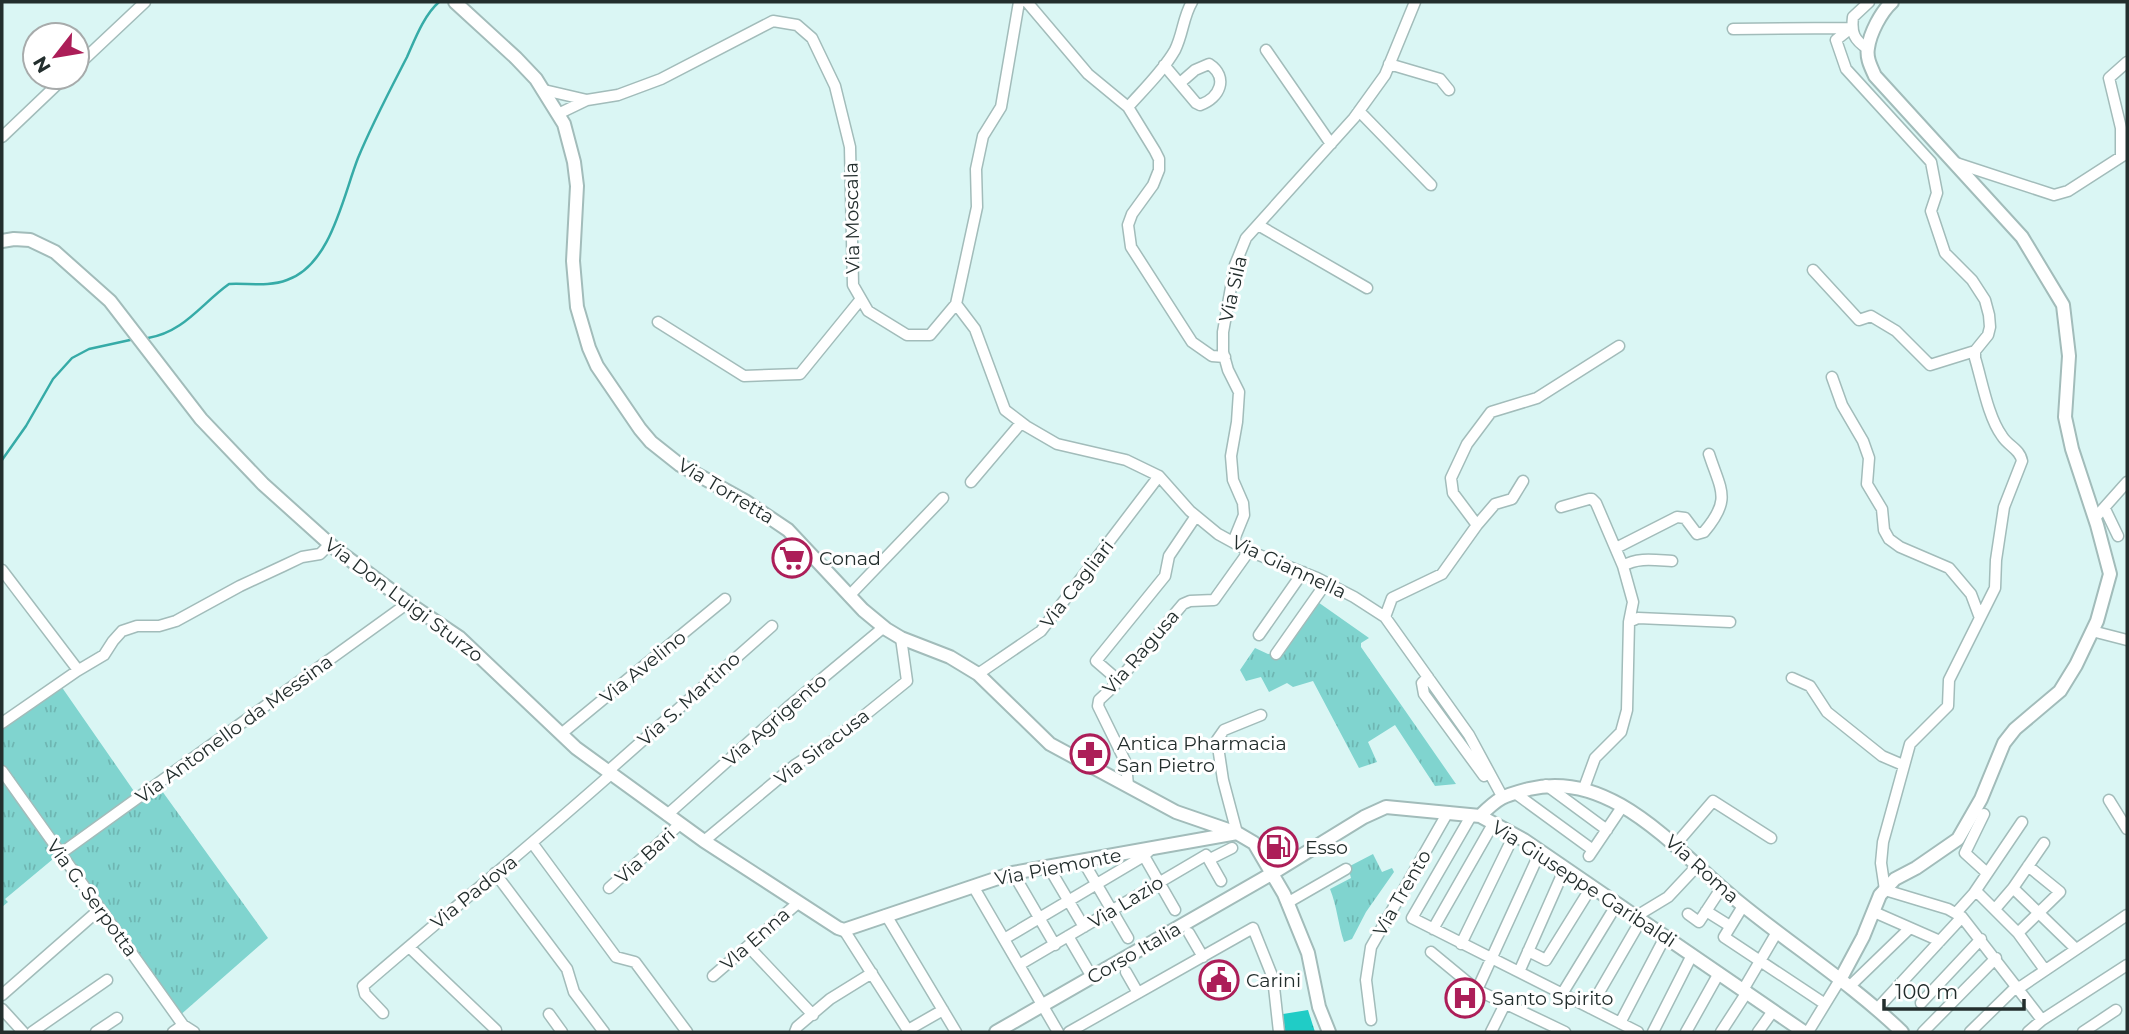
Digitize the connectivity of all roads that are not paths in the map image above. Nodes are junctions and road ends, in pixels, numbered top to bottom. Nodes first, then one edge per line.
1 (145, 2) edge
2 (455, 2) edge
3 (1019, 2) edge
4 (1027, 2) edge
5 (1192, 2) edge
6 (1415, 2) edge
7 (1869, 2) edge
8 (1892, 2) edge
9 (1852, 28) junction
10 (1733, 29) dead end
11 (1867, 49) junction
12 (1266, 50) dead end
13 (91, 53) edge
14 (2127, 62) edge
15 (1390, 64) junction
16 (1164, 65) junction
17 (1180, 83) junction
18 (544, 90) junction
19 (1450, 90) dead end
20 (50, 91) edge
21 (587, 100) junction
22 (1128, 107) junction
23 (1359, 111) junction
24 (558, 114) junction
25 (2, 137) edge
26 (1331, 144) junction
27 (2124, 155) edge
28 (1952, 162) junction
29 (1431, 185) dead end
30 (1258, 225) junction
31 (2, 241) edge
32 (1813, 271) dead end
33 (1367, 288) dead end
34 (861, 299) junction
35 (956, 304) junction
36 (658, 322) dead end
37 (1619, 346) dead end
38 (1975, 352) junction
39 (1225, 357) junction
40 (1832, 377) dead end
41 (1021, 423) junction
42 (1709, 454) dead end
43 (1159, 476) junction
44 (1523, 481) dead end
45 (971, 482) dead end
46 (2127, 482) edge
47 (943, 498) dead end
48 (1561, 507) dead end
49 (2100, 513) junction
50 (1196, 516) junction
51 (1477, 525) junction
52 (2118, 536) dead end
53 (1233, 542) junction
54 (330, 544) junction
55 (1616, 548) junction
56 (1249, 551) junction
57 (1672, 561) dead end
58 (1623, 566) junction
59 (2, 570) edge
60 (1303, 572) junction
61 (1326, 583) junction
62 (849, 596) junction
63 (726, 599) dead end
64 (408, 603) junction
65 (1385, 617) junction
66 (1980, 618) junction
67 (1629, 622) junction
68 (1730, 622) dead end
69 (772, 626) dead end
70 (884, 627) junction
71 (2092, 631) junction
72 (1259, 635) dead end
73 (901, 638) junction
74 (2127, 640) edge
75 (1276, 653) dead end
76 (78, 670) junction
77 (978, 674) junction
78 (1428, 677) junction
79 (1792, 678) dead end
80 (1118, 680) junction
81 (1261, 715) dead end
82 (2, 723) edge
83 (561, 734) junction
84 (1903, 765) junction
85 (2, 771) edge
86 (608, 774) junction
87 (1484, 776) dead end
88 (1546, 785) junction
89 (1128, 786) junction
90 (1584, 788) junction
91 (1509, 794) junction
92 (2109, 800) dead end
93 (1622, 807) junction
94 (1448, 812) junction
95 (1984, 814) dead end
96 (667, 815) junction
97 (1475, 816) junction
98 (2022, 822) dead end
99 (680, 824) junction
100 (1493, 824) junction
101 (1607, 830) junction
102 (2127, 830) edge
103 (1237, 833) junction
104 (1514, 835) junction
105 (1771, 838) dead end
106 (704, 841) junction
107 (2044, 843) dead end
108 (533, 844) junction
109 (1676, 844) junction
110 (1232, 848) dead end
111 (1540, 852) junction
112 (1147, 853) junction
113 (60, 854) junction
114 (1208, 858) junction
115 (1083, 861) junction
116 (1048, 866) junction
117 (1698, 866) junction
118 (2028, 866) junction
119 (1346, 869) dead end
120 (1565, 869) junction
121 (495, 873) junction
122 (1013, 873) junction
123 (1273, 873) junction
124 (1987, 873) junction
125 (1221, 881) dead end
126 (1159, 882) junction
127 (1096, 884) junction
128 (973, 886) junction
129 (1591, 886) junction
130 (1722, 887) junction
131 (609, 888) dead end
132 (2013, 888) junction
133 (1885, 890) junction
134 (1976, 891) junction
135 (1068, 900) junction
136 (798, 903) junction
137 (1287, 903) junction
138 (1617, 904) junction
139 (1743, 906) junction
140 (100, 909) junction
141 (1995, 909) junction
142 (1111, 911) junction
143 (1175, 911) dead end
144 (1706, 911) junction
145 (1874, 912) junction
146 (1688, 914) dead end
147 (2040, 914) junction
148 (886, 915) junction
149 (1959, 915) junction
150 (2127, 915) edge
151 (1039, 918) junction
152 (1638, 918) junction
153 (1730, 926) junction
154 (1084, 928) junction
155 (1910, 928) junction
156 (1433, 929) junction
157 (844, 930) junction
158 (1777, 932) junction
159 (1189, 933) dead end
160 (2018, 933) junction
161 (1068, 936) junction
162 (1665, 937) junction
163 (1128, 938) dead end
164 (1004, 939) junction
165 (1981, 939) junction
166 (1940, 941) junction
167 (1461, 944) junction
168 (1055, 945) junction
169 (748, 946) junction
170 (409, 947) junction
171 (2076, 949) junction
172 (1528, 951) junction
173 (1432, 952) dead end
174 (1692, 955) junction
175 (1203, 957) junction
176 (1490, 958) junction
177 (1996, 958) junction
178 (1760, 961) junction
179 (1019, 965) junction
180 (2127, 965) edge
181 (2045, 970) junction
182 (1126, 972) dead end
183 (1519, 972) junction
184 (872, 973) junction
185 (1718, 973) junction
186 (713, 976) dead end
187 (1092, 977) junction
188 (107, 980) dead end
189 (1845, 982) junction
190 (2018, 987) junction
191 (1477, 990) junction
192 (1745, 991) junction
193 (1138, 993) junction
194 (1562, 994) junction
195 (2, 995) edge
196 (1825, 1003) junction
197 (1921, 1003) dead end
198 (1505, 1004) junction
199 (1043, 1005) junction
200 (1590, 1008) junction
201 (2, 1009) edge
202 (1877, 1009) junction
203 (943, 1010) junction
204 (2116, 1010) dead end
205 (1773, 1011) junction
206 (383, 1013) dead end
207 (549, 1014) dead end
208 (813, 1015) junction
209 (117, 1018) dead end
210 (1371, 1020) dead end
211 (2042, 1020) junction
212 (1620, 1023) junction
213 (183, 1025) junction
214 (1887, 1027) edge
215 (496, 1030) dead end
216 (908, 1031) edge
217 (23, 1032) edge
218 (32, 1032) edge
219 (96, 1032) edge
220 (173, 1032) edge
221 (194, 1032) edge
222 (562, 1032) edge
223 (604, 1032) edge
224 (687, 1032) edge
225 (795, 1032) edge
226 (956, 1032) edge
227 (996, 1032) edge
228 (1058, 1032) edge
229 (1069, 1032) edge
230 (1279, 1032) edge
231 (1329, 1032) edge
232 (1491, 1032) edge
233 (1565, 1032) edge
234 (1638, 1032) edge
235 (1653, 1032) edge
236 (1686, 1032) edge
237 (1721, 1032) edge
238 (1758, 1032) edge
239 (1806, 1032) edge
240 (1902, 1032) edge
241 (1923, 1032) edge
242 (1970, 1032) edge
243 (2029, 1032) edge
244 (2083, 1032) edge

1 - 13 street
2 - 18 street, Via Torretta
3 - 35 street, Via Moscala
4 - 22 street
5 - 16 street
6 - 15 street, Via Sila
7 - 9 street
8 - 11 street
9 - 10 street
9 - 11 street
9 - 38 street
11 - 28 street
12 - 26 street
14 - 27 street
15 - 19 street
15 - 23 street, Via Sila
16 - 17 street
16 - 22 street
17 - 17 street
18 - 21 street
18 - 24 street, Via Torretta
20 - 25 street
21 - 24 street
21 - 34 street, Via Moscala
22 - 39 street
23 - 26 street, Via Sila
23 - 29 street
24 - 62 street, Via Torretta
26 - 30 street, Via Sila
27 - 28 street
28 - 49 street
30 - 33 street
30 - 39 street, Via Sila
31 - 54 street, Via Don Luigi Sturzo
32 - 38 street
34 - 35 street, Via Moscala
34 - 36 street
35 - 41 street, Via Giannella
37 - 51 street
38 - 66 street
39 - 53 street, Via Sila
40 - 66 street
41 - 43 street, Via Giannella
41 - 45 street
42 - 55 street
43 - 50 street, Via Giannella
43 - 77 street, Via Cagliari
44 - 51 street
46 - 49 street
47 - 62 street
48 - 55 street
49 - 52 street
49 - 71 street
50 - 53 street, Via Giannella
50 - 80 street
51 - 65 street
53 - 56 street, Via Giannella
54 - 64 street, Via Don Luigi Sturzo
54 - 76 street
55 - 58 street
56 - 60 street, Via Giannella
56 - 80 street, Via Ragusa
57 - 58 street
58 - 67 street
59 - 76 street
60 - 61 street, Via Giannella
60 - 72 street
61 - 65 street, Via Giannella
61 - 75 street
62 - 70 street, Via Torretta
63 - 83 street, Via Avelino
64 - 83 street, Via Don Luigi Sturzo
64 - 113 street, Via Antonello da Messina
65 - 78 street, Via Giannella
66 - 84 street
67 - 68 street
67 - 90 street
69 - 86 street, Via S. Martino
70 - 73 street, Via Torretta
70 - 96 street, Via Agrigento
71 - 74 street
71 - 133 street
73 - 77 street, Via Torretta
73 - 106 street, Via Siracusa
76 - 82 street
77 - 89 street, Via Torretta
78 - 87 street
78 - 91 street, Via Giannella
79 - 84 street
80 - 89 street, Via Ragusa
81 - 103 street
83 - 86 street, Via Don Luigi Sturzo
84 - 133 street
85 - 113 street, Via G. Serpotta
86 - 96 street, Via Don Luigi Sturzo
86 - 108 street, Via Padova
88 - 90 street, Via Roma
88 - 91 street, Via Roma
88 - 101 street
89 - 103 street, Via Torretta
90 - 93 street, Via Roma
91 - 97 street, Via Roma
91 - 101 street
92 - 102 street
93 - 101 street
93 - 109 street, Via Roma
94 - 97 street, Via Giuseppe Garibaldi
94 - 123 street, Via Giuseppe Garibaldi
94 - 210 street, Via Trento
95 - 124 street
96 - 99 street, Via Don Luigi Sturzo
97 - 100 street, Via Giuseppe Garibaldi
97 - 156 street
98 - 124 street
99 - 106 street, Via Don Luigi Sturzo
99 - 131 street, Via Bari
100 - 104 street, Via Giuseppe Garibaldi
100 - 156 street
103 - 112 street, Via Piemonte
103 - 123 street, Via Torretta
104 - 111 street, Via Giuseppe Garibaldi
104 - 167 street
105 - 109 street
106 - 136 street, Via Don Luigi Sturzo
107 - 118 street
108 - 121 street, Via Padova
108 - 224 street
109 - 117 street, Via Roma
110 - 114 street, Via Lazio
111 - 120 street, Via Giuseppe Garibaldi
111 - 176 street
112 - 115 street, Via Piemonte
112 - 126 street
112 - 127 street
113 - 140 street, Via G. Serpotta
114 - 125 street
114 - 126 street, Via Lazio
115 - 116 street, Via Piemonte
115 - 127 street
116 - 122 street, Via Piemonte
116 - 135 street
117 - 130 street, Via Roma
117 - 152 street
118 - 132 street
118 - 147 street
119 - 137 street
120 - 129 street, Via Giuseppe Garibaldi
120 - 172 street
121 - 170 street, Via Padova
121 - 223 street
122 - 128 street, Via Piemonte
122 - 151 street
123 - 137 street, Via Torretta
123 - 187 street, Corso Italia
124 - 134 street
126 - 142 street, Via Lazio
126 - 143 street
127 - 135 street
127 - 142 street
128 - 148 street, Via Piemonte
128 - 164 street
129 - 138 street, Via Giuseppe Garibaldi
129 - 172 street
130 - 139 street, Via Roma
130 - 144 street
132 - 141 street
132 - 147 street
133 - 145 street
133 - 149 street
134 - 141 street
134 - 149 street
135 - 151 street
135 - 154 street
136 - 157 street, Via Don Luigi Sturzo
136 - 169 street, VIa Enna
137 - 231 street, Via Torretta
138 - 152 street, Via Giuseppe Garibaldi
138 - 194 street
139 - 153 street
139 - 158 street, Via Roma
140 - 195 street
140 - 213 street, Via G. Serpotta
141 - 160 street
142 - 154 street, Via Lazio
142 - 163 street
144 - 146 street
144 - 153 street
145 - 155 street
145 - 189 street
147 - 160 street
147 - 171 street
148 - 157 street, Via Piemonte
148 - 203 street
149 - 165 street
149 - 166 street
150 - 171 street
151 - 164 street
151 - 168 street
152 - 162 street, Via Giuseppe Garibaldi
152 - 200 street
153 - 178 street
154 - 161 street, Via Lazio
155 - 166 street
155 - 189 street
156 - 167 street
157 - 184 street
158 - 178 street
158 - 189 street, Via Roma
159 - 175 street
160 - 181 street
161 - 168 street, Via Lazio
161 - 187 street
162 - 174 street, Via Giuseppe Garibaldi
162 - 212 street
164 - 179 street
165 - 177 street
165 - 197 street
166 - 202 street
167 - 176 street
168 - 179 street, Via Lazio
169 - 186 street, VIa Enna
169 - 208 street
170 - 206 street, Via Padova
170 - 215 street
171 - 181 street
172 - 183 street
173 - 191 street
174 - 185 street, Via Giuseppe Garibaldi
174 - 235 street
175 - 193 street
175 - 230 street
176 - 183 street
176 - 191 street
177 - 190 street
177 - 241 street
178 - 192 street
178 - 196 street
179 - 199 street
180 - 211 street
181 - 190 street
182 - 193 street
183 - 194 street
184 - 208 street
184 - 216 street
185 - 192 street, Via Giuseppe Garibaldi
185 - 236 street
187 - 199 street, Corso Italia
188 - 218 street
189 - 196 street
189 - 202 street, Via Roma
190 - 211 street
190 - 242 street
191 - 198 street
192 - 205 street, Via Giuseppe Garibaldi
192 - 237 street
193 - 229 street
194 - 200 street
196 - 239 street
198 - 232 street
198 - 233 street
199 - 227 street, Corso Italia
199 - 228 street
200 - 212 street
201 - 217 street
202 - 214 street, Via Roma
203 - 216 street
203 - 226 street
204 - 244 street
205 - 238 street
205 - 239 street, Via Giuseppe Garibaldi
207 - 222 street
208 - 225 street
209 - 219 street
211 - 243 street
212 - 234 street
213 - 220 street
213 - 221 street
214 - 240 street, Via Roma

